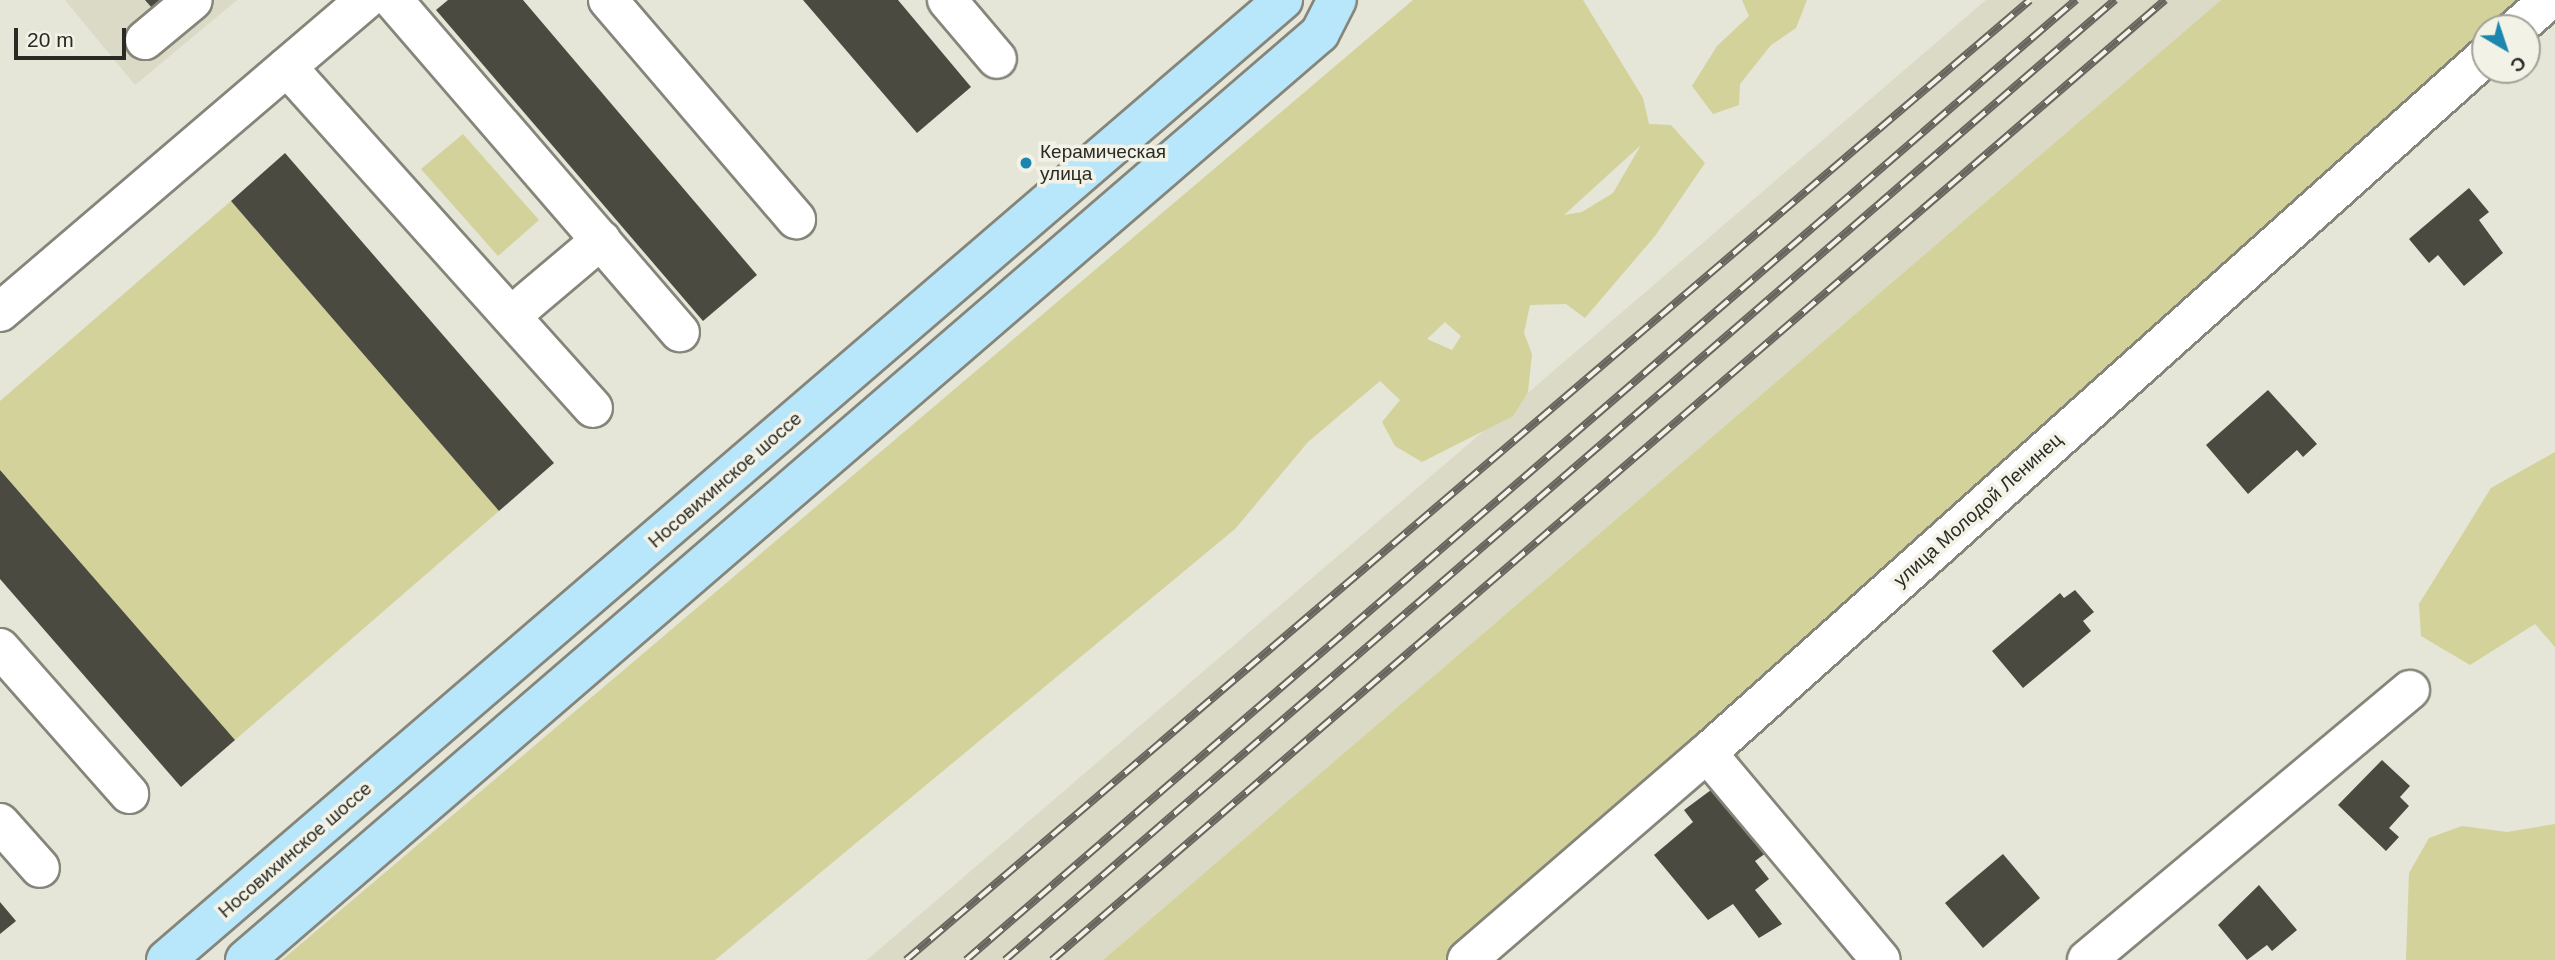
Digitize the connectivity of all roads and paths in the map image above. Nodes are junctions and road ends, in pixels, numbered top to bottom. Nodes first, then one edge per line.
1 (193, 0) edge
2 (365, 0) edge
3 (393, 0) edge
4 (608, 0) edge
5 (947, 0) edge
6 (1283, 0) edge
7 (1337, 0) edge
8 (2549, 0) edge
9 (2533, 14) edge
10 (145, 40) dead end
11 (997, 59) dead end
12 (286, 66) junction
13 (2471, 70) edge
14 (796, 219) dead end
15 (601, 240) junction
16 (0, 312) edge
17 (511, 316) junction
18 (680, 332) dead end
19 (593, 408) dead end
20 (0, 648) edge
21 (2410, 690) dead end
22 (1707, 753) junction
23 (129, 794) dead end
24 (0, 823) edge
25 (40, 868) dead end
26 (166, 960) edge
27 (245, 960) edge
28 (1467, 960) edge
29 (1881, 960) edge
30 (2087, 960) edge

1 - 10 street
2 - 12 street
3 - 15 street
4 - 14 street
5 - 11 street
6 - 26 main road, Носовихинское шоссе
7 - 27 main road
8 - 9 street
12 - 16 street
12 - 17 street
13 - 22 street, улица Молодой Ленинец
15 - 17 street
15 - 18 street
17 - 19 street
20 - 23 street
21 - 30 street
22 - 28 street, улица Молодой Ленинец
22 - 29 street
24 - 25 street

